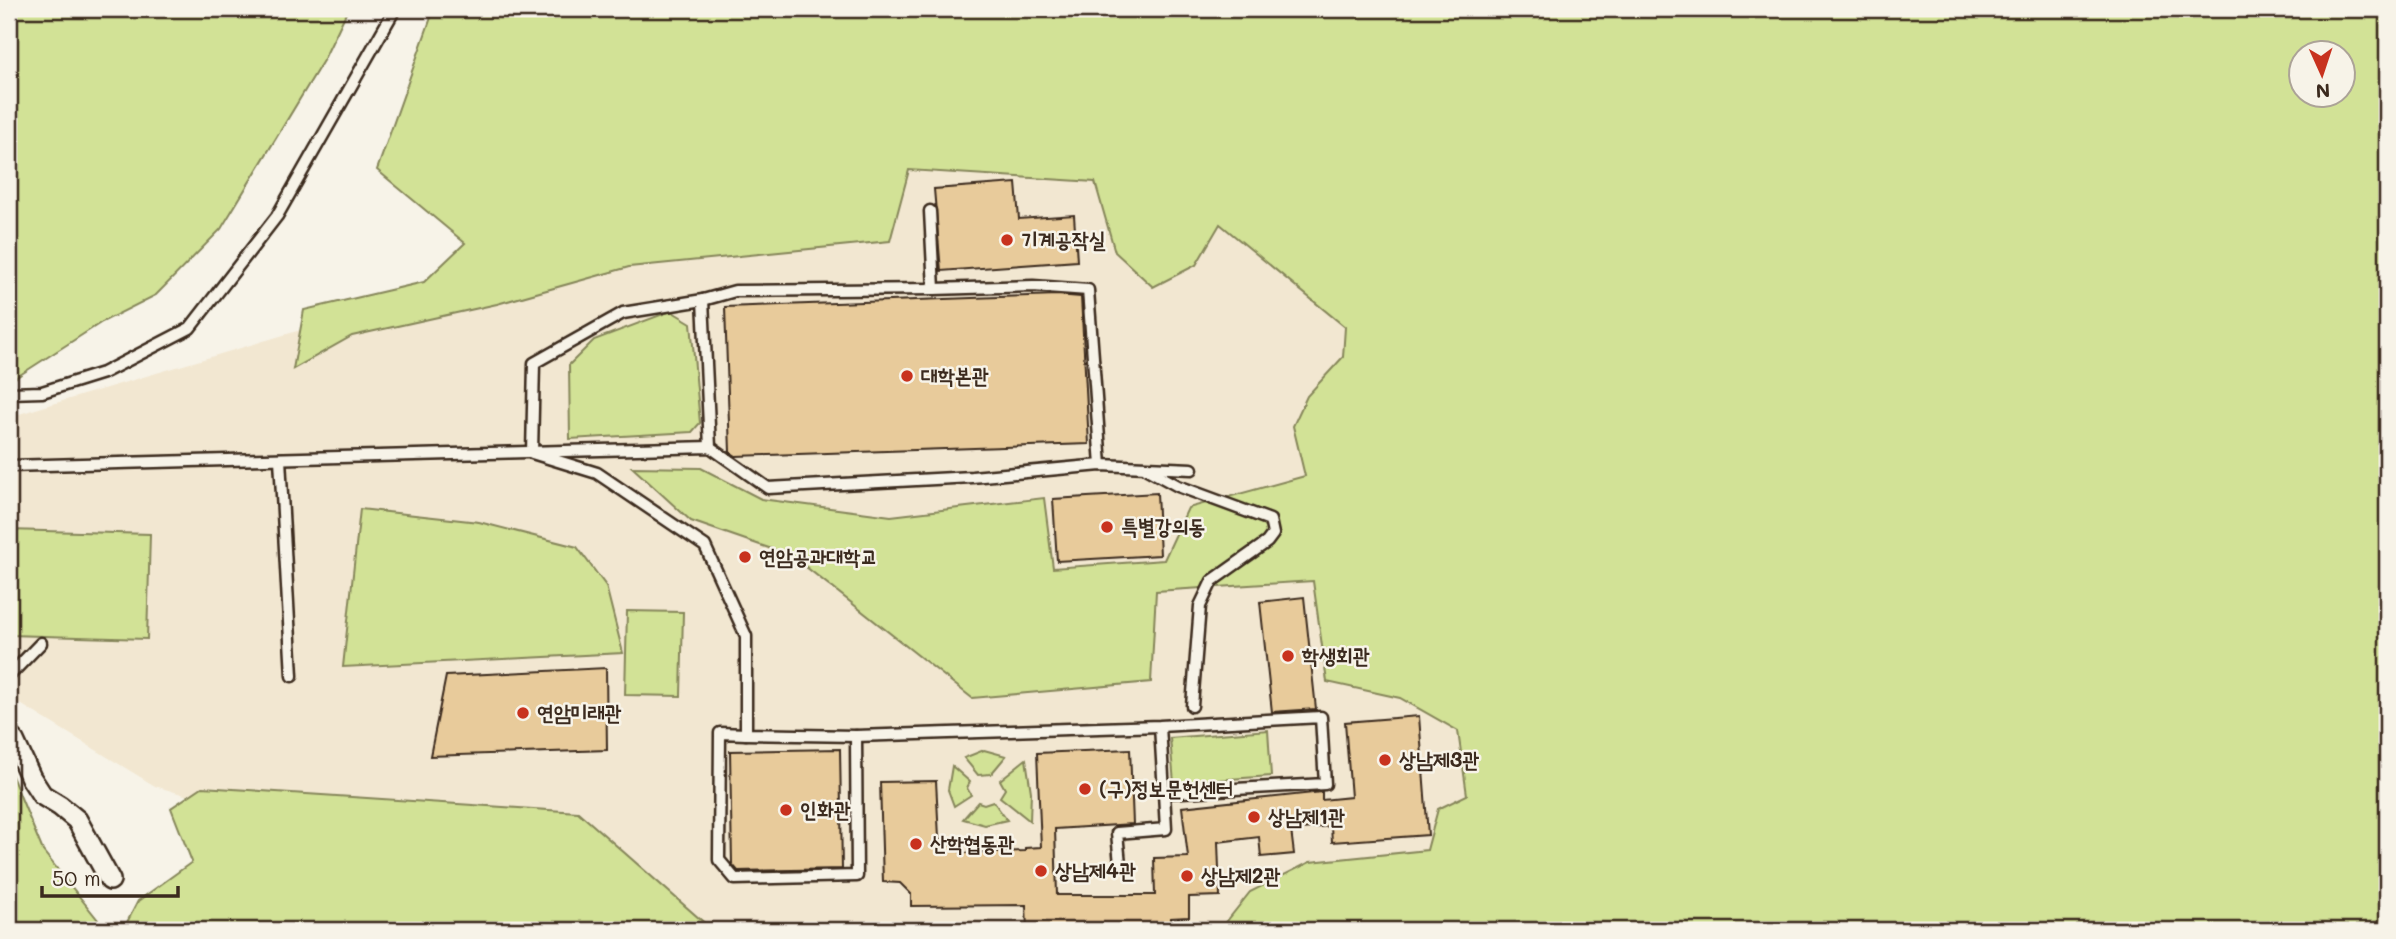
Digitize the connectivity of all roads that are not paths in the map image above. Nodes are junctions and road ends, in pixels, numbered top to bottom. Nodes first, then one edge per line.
1 (395, 9) edge
2 (930, 211) dead end
3 (934, 289) junction
4 (703, 300) junction
5 (9, 393) edge
6 (710, 447) junction
7 (532, 453) junction
8 (280, 459) junction
9 (9, 466) edge
10 (1101, 466) junction
11 (1144, 467) junction
12 (1192, 469) dead end
13 (41, 643) dead end
14 (9, 676) edge
15 (292, 677) dead end
16 (1192, 706) dead end
17 (1160, 726) junction
18 (746, 734) junction
19 (9, 736) edge
20 (856, 736) junction
21 (1164, 793) junction
22 (1119, 864) dead end
23 (110, 880) dead end

1 - 5 lane
2 - 3 lane
3 - 4 lane
3 - 10 lane
4 - 6 lane
4 - 7 lane
6 - 7 lane
6 - 10 lane
7 - 8 lane
7 - 18 lane
8 - 9 lane
8 - 15 lane
10 - 11 lane
11 - 12 lane
11 - 16 lane
13 - 14 lane
17 - 20 lane
17 - 21 lane
17 - 21 lane
18 - 20 lane
18 - 20 lane
19 - 23 street
21 - 22 lane

